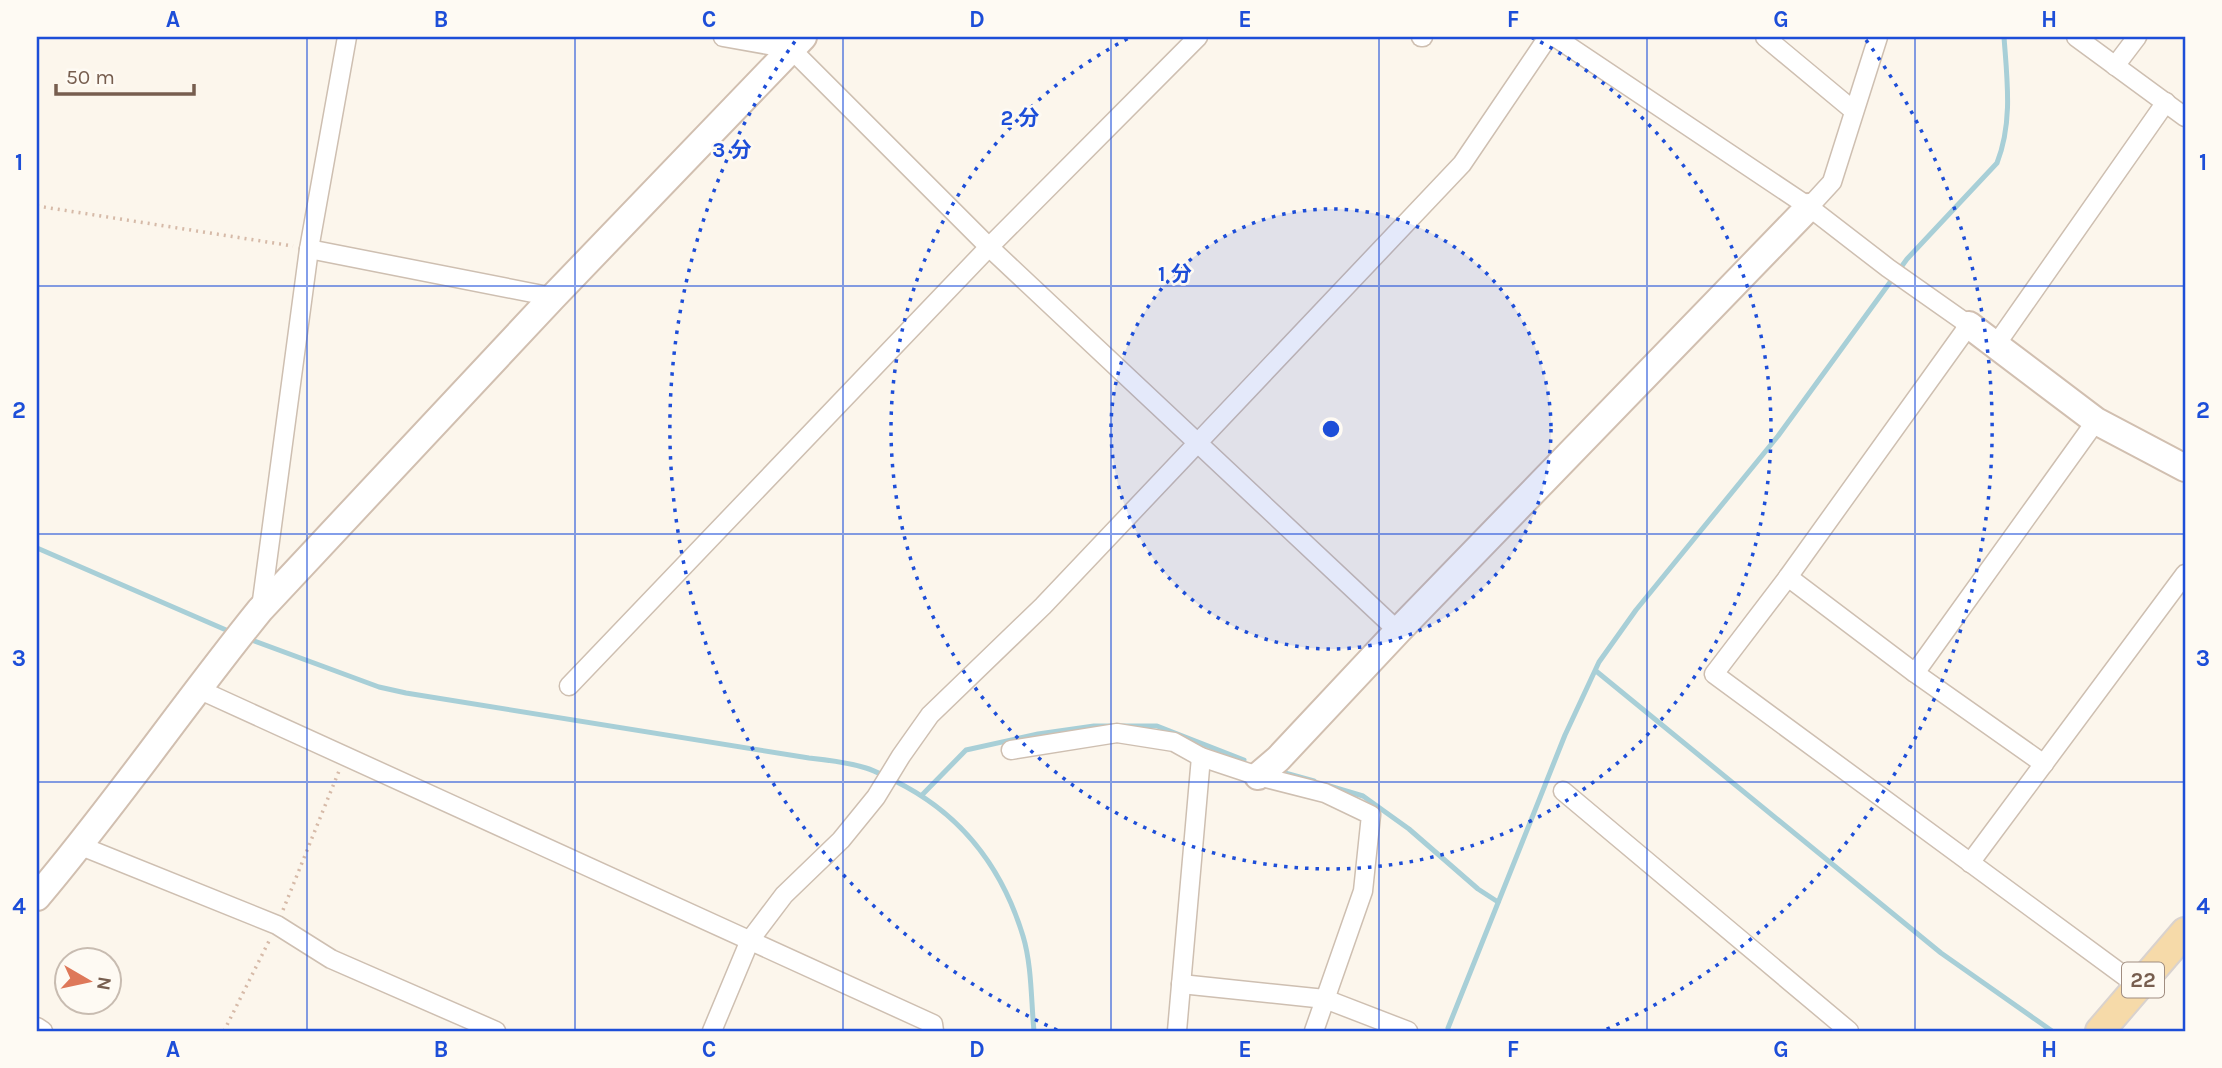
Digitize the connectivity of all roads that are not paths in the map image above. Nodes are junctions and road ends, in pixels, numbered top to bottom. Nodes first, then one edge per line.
1 (347, 37) edge
2 (723, 37) edge
3 (1198, 37) edge
4 (1548, 37) edge
5 (1555, 37) edge
6 (1765, 37) edge
7 (1878, 37) edge
8 (2076, 37) edge
9 (2137, 37) edge
10 (797, 43) edge
11 (2115, 66) junction
12 (2166, 102) junction
13 (1854, 111) junction
14 (2185, 117) edge
15 (1809, 207) junction
16 (989, 247) junction
17 (309, 248) junction
18 (553, 297) junction
19 (1969, 325) junction
20 (1995, 345) junction
21 (2096, 421) junction
22 (1197, 444) junction
23 (2185, 468) edge
24 (2185, 574) edge
25 (1788, 577) junction
26 (260, 610) junction
27 (1398, 631) junction
28 (1915, 673) junction
29 (569, 686) dead end
30 (198, 690) junction
31 (1011, 750) dead end
32 (1201, 757) junction
33 (2044, 764) junction
34 (1258, 776) junction
35 (1563, 791) dead end
36 (81, 846) junction
37 (1970, 863) junction
38 (37, 897) edge
39 (2185, 932) edge
40 (750, 940) junction
41 (1181, 984) junction
42 (2137, 986) junction
43 (1325, 999) junction
44 (37, 1027) edge
45 (2101, 1030) edge
46 (43, 1031) edge
47 (496, 1031) edge
48 (712, 1031) edge
49 (934, 1031) edge
50 (1177, 1031) edge
51 (1314, 1031) edge
52 (1408, 1031) edge
53 (1849, 1031) edge

1 - 17 street
2 - 10 street
3 - 16 street
4 - 22 street
5 - 15 street
6 - 13 street
7 - 13 street
8 - 11 street
9 - 11 street
10 - 16 street
10 - 18 street
11 - 12 street
12 - 14 street
12 - 20 street
13 - 15 street
15 - 19 street
15 - 27 street
16 - 22 street
16 - 29 street
17 - 18 street
17 - 26 street
18 - 26 street
19 - 20 street
19 - 25 street
20 - 21 street
21 - 23 street
21 - 28 street
22 - 27 street
22 - 40 street
24 - 33 street
25 - 28 street
25 - 37 street
26 - 30 street
27 - 34 street
28 - 33 street
30 - 36 street
30 - 40 street
31 - 32 street
32 - 34 street
32 - 41 street
33 - 37 street
34 - 43 street
35 - 53 street
36 - 38 street
36 - 47 street
37 - 42 street
39 - 42 main road, 22
40 - 48 street
40 - 49 street
41 - 43 street
41 - 50 street
42 - 45 main road, 22
43 - 51 street
43 - 52 street
44 - 46 street

